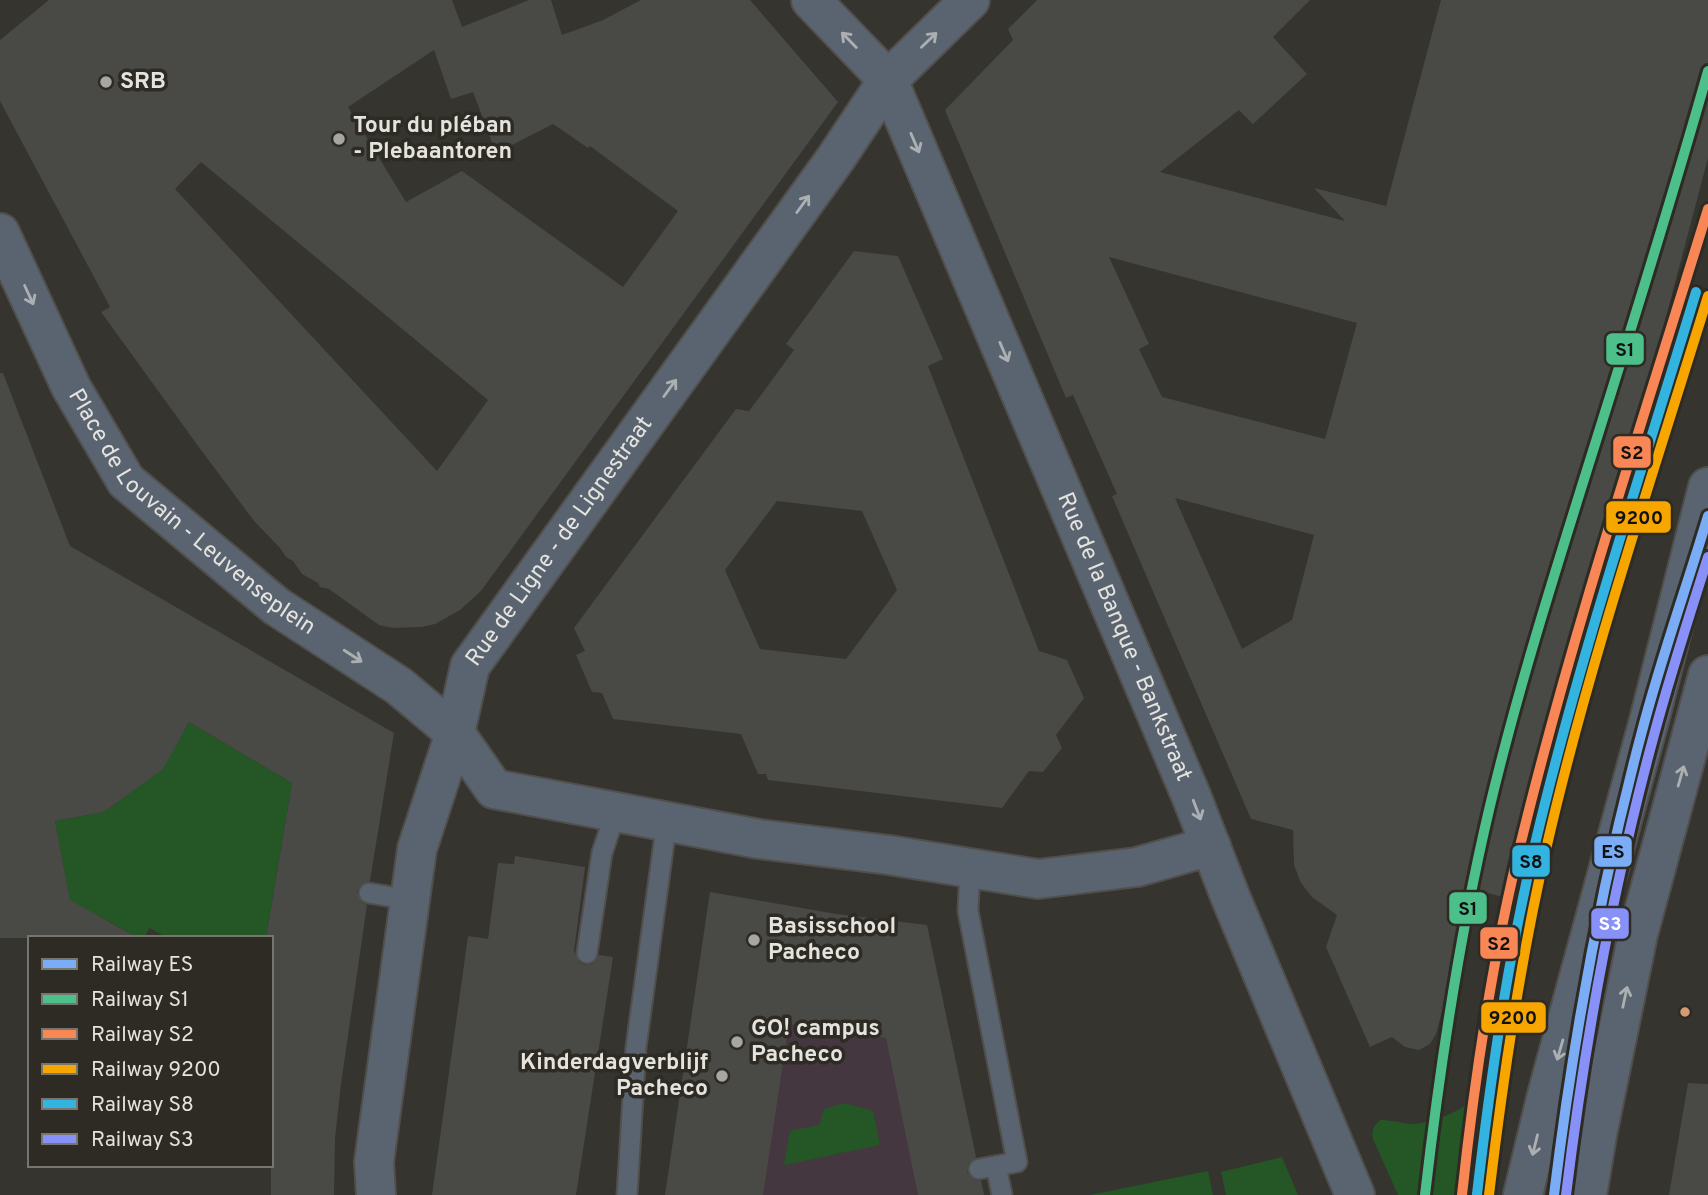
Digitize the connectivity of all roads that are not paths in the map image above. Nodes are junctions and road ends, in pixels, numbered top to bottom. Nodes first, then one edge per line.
1 (811, 0) edge
2 (970, 0) edge
3 (888, 80) junction
4 (0, 233) edge
5 (1708, 486) edge
6 (1708, 675) edge
7 (455, 733) junction
8 (617, 811) junction
9 (667, 820) junction
10 (1211, 846) junction
11 (970, 868) junction
12 (369, 893) dead end
13 (410, 900) junction
14 (587, 953) dead end
15 (376, 1195) edge
16 (627, 1195) edge
17 (1002, 1195) edge
18 (1355, 1195) edge
19 (1523, 1195) edge
20 (1587, 1195) edge

3 -> 1 street
3 -> 2 street, Rue de Ligne - de Lignestraat
7 -> 3 street, Rue de Ligne - de Lignestraat
3 -> 10 street, Rue de la Banque - Bankstraat
4 -> 7 street, Place de Louvain - Leuvenseplein
5 -> 19 street
20 -> 6 street
7 - 8 street, Place de Louvain - Leuvenseplein
7 - 13 street, Rue de Ligne - de Lignestraat
8 - 9 street, Place de Louvain - Leuvenseplein
8 - 14 lane
9 - 11 street, Place de Louvain - Leuvenseplein
9 - 16 lane
10 - 11 street, Place de Louvain - Leuvenseplein
10 - 18 street, Rue de la Banque - Bankstraat
11 - 17 lane
12 - 13 lane
13 - 15 street, Rue de Ligne - de Lignestraat

